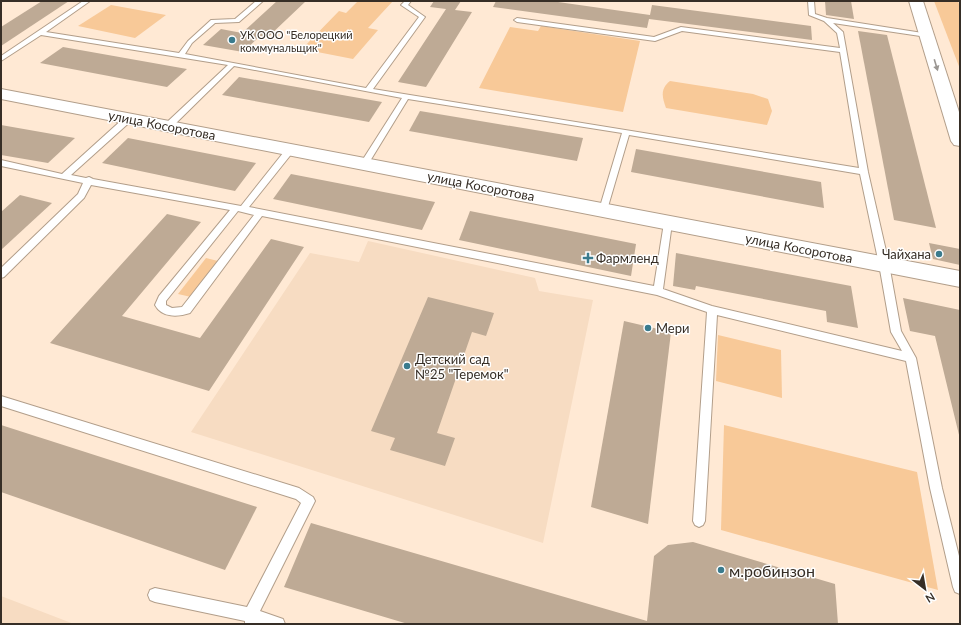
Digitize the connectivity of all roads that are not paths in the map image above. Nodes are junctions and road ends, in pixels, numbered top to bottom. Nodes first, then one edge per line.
1 (87, 1) edge
2 (260, 1) edge
3 (408, 1) edge
4 (811, 1) edge
5 (916, 1) edge
6 (517, 20) dead end
7 (826, 20) junction
8 (41, 33) junction
9 (927, 35) junction
10 (844, 51) junction
11 (181, 55) junction
12 (1, 59) edge
13 (233, 64) junction
14 (368, 90) junction
15 (1, 94) edge
16 (406, 97) junction
17 (128, 119) junction
18 (168, 126) junction
19 (626, 133) junction
20 (960, 141) edge
21 (290, 150) junction
22 (1, 163) edge
23 (364, 164) junction
24 (864, 172) junction
25 (64, 176) junction
26 (89, 180) junction
27 (240, 208) junction
28 (603, 210) junction
29 (261, 212) junction
30 (668, 223) junction
31 (884, 264) junction
32 (1, 274) edge
33 (960, 279) edge
34 (658, 291) junction
35 (712, 310) junction
36 (911, 358) junction
37 (1, 401) edge
38 (700, 521) dead end
39 (960, 587) edge
40 (155, 595) dead end
41 (252, 620) edge
42 (278, 624) edge

1 - 8 lane
2 - 11 lane
3 - 14 lane
4 - 7 lane
5 - 9 street
6 - 10 lane
7 - 9 lane
7 - 10 lane
8 - 11 lane
8 - 12 lane
9 -> 20 street
10 - 24 lane
11 - 13 lane
13 - 14 lane
13 - 18 lane
14 - 16 lane
15 - 17 street, улица Косоротова
16 - 19 lane
16 - 23 lane
17 - 18 street, улица Косоротова
17 - 25 lane
18 - 21 street, улица Косоротова
19 - 24 lane
19 - 28 lane
21 - 23 street, улица Косоротова
21 - 27 lane
22 - 25 lane
23 - 28 street, улица Косоротова
24 - 31 lane
25 - 26 lane
26 - 27 lane
26 - 32 lane
27 - 29 lane
27 - 29 lane
28 - 30 street, улица Косоротова
29 - 34 lane
30 - 31 street, улица Косоротова
30 - 34 lane
31 - 33 street, улица Косоротова
31 - 36 lane
34 - 35 lane
35 - 36 lane
35 - 38 lane
36 - 39 lane
37 - 41 lane
40 - 41 lane
41 - 42 lane

